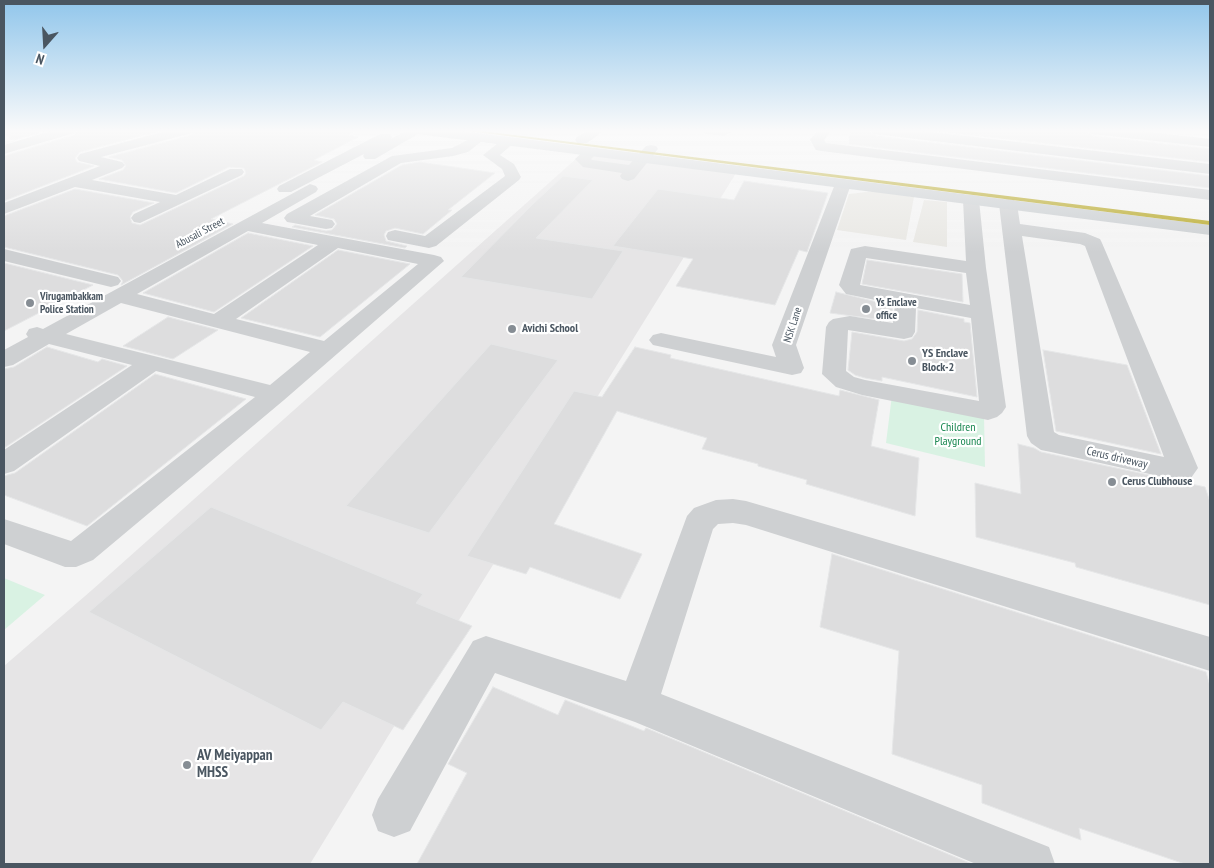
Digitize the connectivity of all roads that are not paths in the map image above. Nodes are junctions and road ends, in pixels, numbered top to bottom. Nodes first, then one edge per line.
1 (101, 171) edge
2 (323, 171) edge
3 (344, 171) edge
4 (375, 171) edge
5 (510, 171) edge
6 (712, 171) edge
7 (742, 171) edge
8 (1012, 171) edge
9 (236, 172) dead end
10 (71, 182) junction
11 (843, 184) junction
12 (1210, 195) edge
13 (178, 200) junction
14 (971, 200) junction
15 (1008, 204) junction
16 (4, 209) edge
17 (140, 218) dead end
18 (1210, 221) edge
19 (245, 225) junction
20 (1013, 229) junction
21 (1210, 230) edge
22 (339, 234) junction
23 (381, 234) dead end
24 (4, 255) edge
25 (976, 268) junction
26 (123, 279) junction
27 (906, 300) junction
28 (980, 313) junction
29 (218, 320) junction
30 (12, 334) edge
31 (47, 336) junction
32 (661, 340) dead end
33 (328, 348) junction
34 (4, 360) edge
35 (152, 363) junction
36 (275, 394) junction
37 (4, 464) edge
38 (4, 531) edge
39 (1210, 654) edge
40 (638, 704) junction
41 (394, 815) dead end
42 (1032, 864) edge

1 - 10 street
2 - 26 street, Abusali Street
3 - 19 street
4 - 22 street
5 - 23 street
6 - 18 main road
7 - 11 main road
8 - 12 street
9 - 13 street
10 - 13 street
10 - 16 street
11 - 14 main road
11 - 32 street, NSK Lane
13 - 17 street
14 - 15 main road
14 - 25 street
15 - 20 street, Cerus driveway
15 - 21 main road
19 - 22 street
19 - 26 street
20 - 20 street, Cerus driveway
22 - 29 street
22 - 33 street
24 - 26 street
25 - 27 street
25 - 28 street
26 - 29 street
26 - 30 street, Abusali Street
26 - 31 street
27 - 28 street
27 - 28 street
29 - 33 street
30 - 31 street
31 - 34 street
31 - 35 street
33 - 36 street
35 - 36 street
35 - 37 street
36 - 38 street
39 - 40 street
40 - 41 street
40 - 42 street

